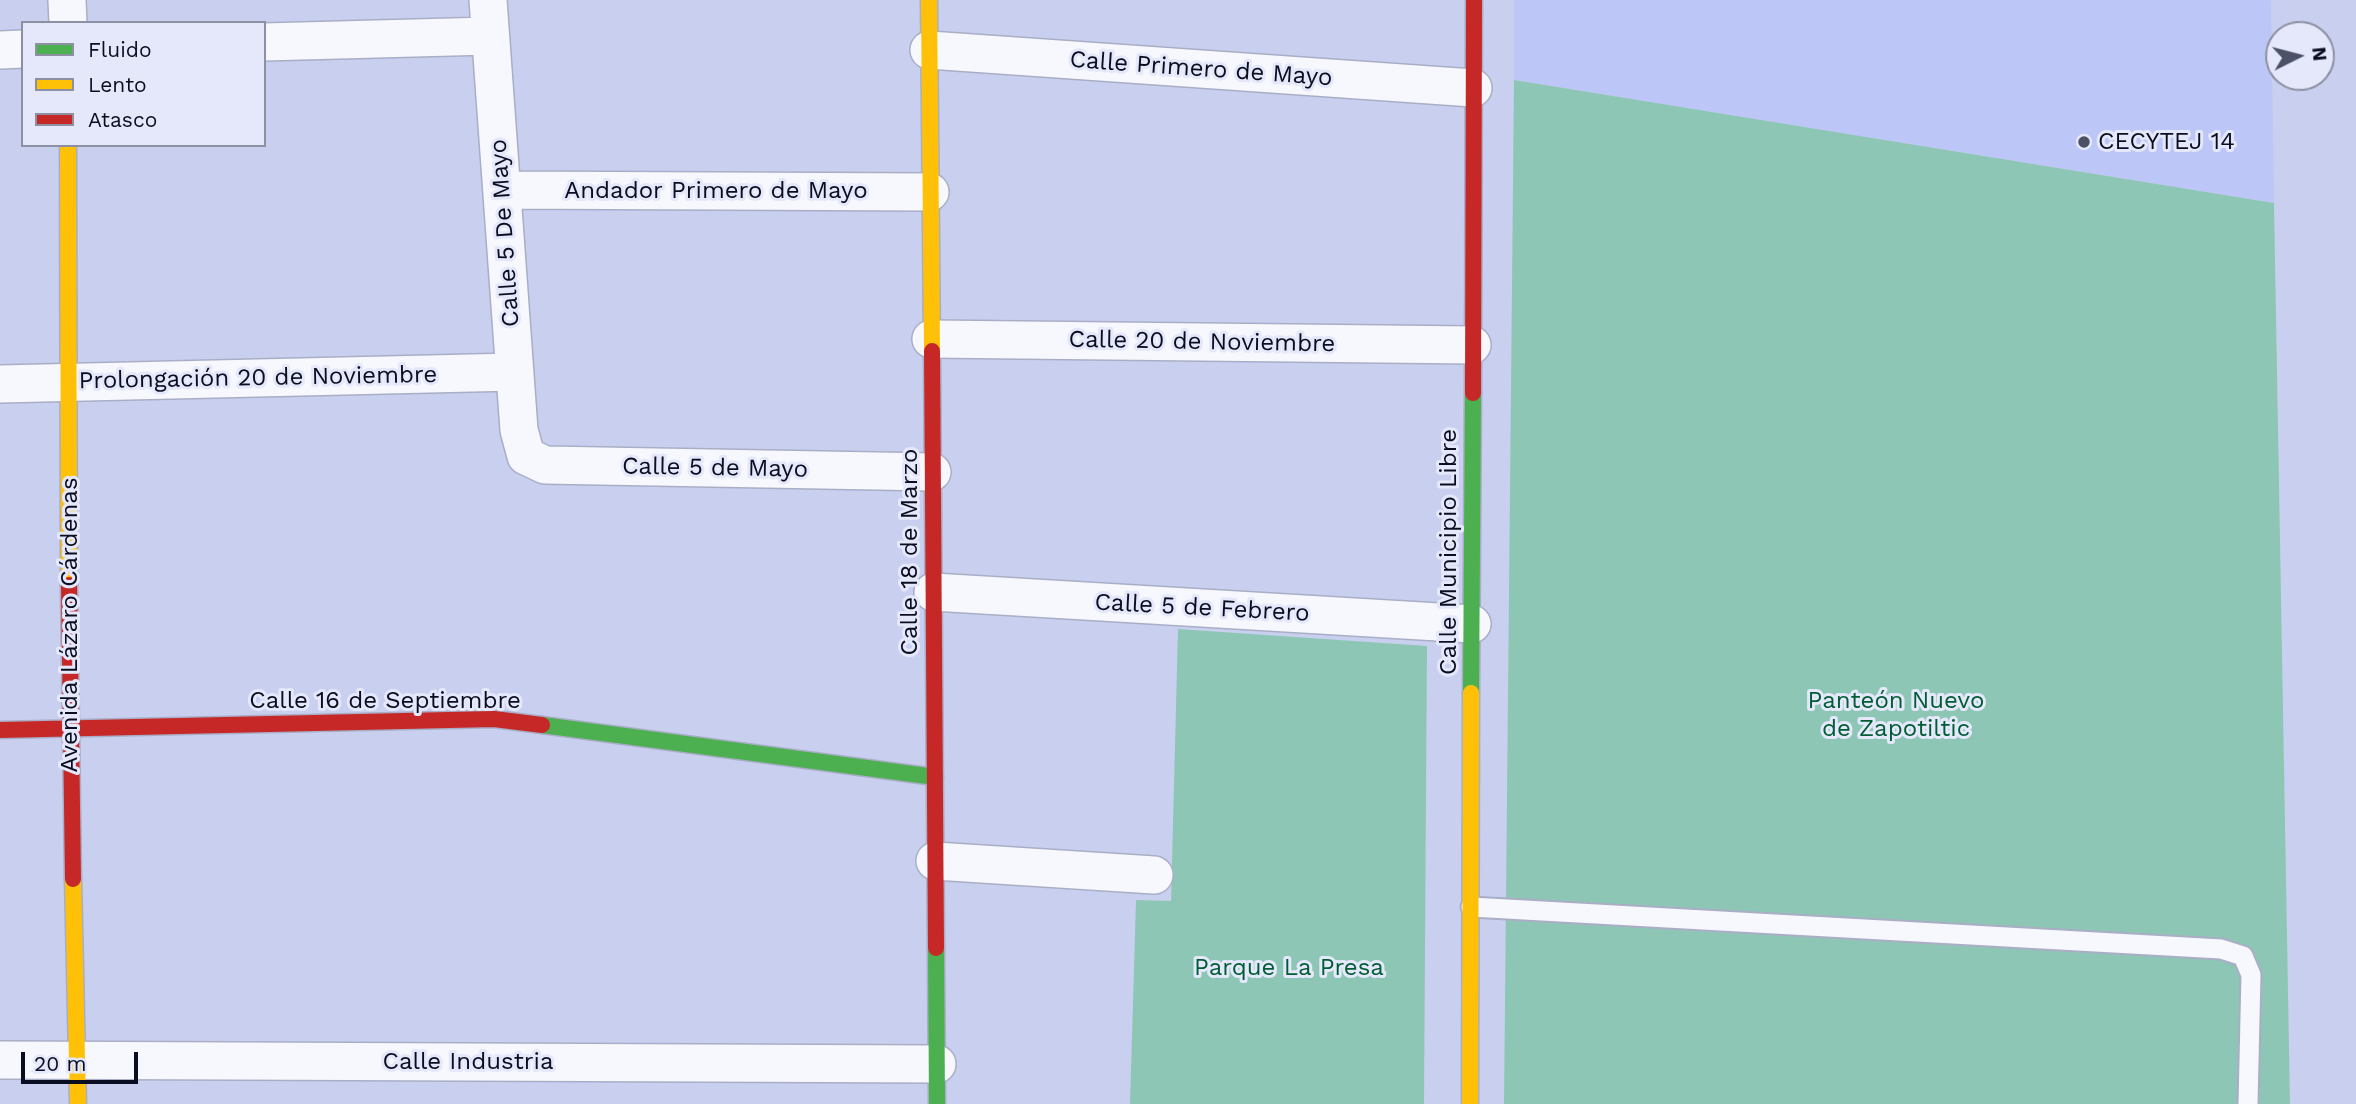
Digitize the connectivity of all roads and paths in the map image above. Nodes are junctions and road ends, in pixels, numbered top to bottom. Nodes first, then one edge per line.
1 (67, 0) edge
2 (488, 0) edge
3 (929, 0) edge
4 (1474, 0) edge
5 (68, 21) edge
6 (489, 36) junction
7 (266, 42) edge
8 (21, 49) edge
9 (0, 50) edge
10 (929, 50) junction
11 (1473, 88) junction
12 (68, 147) edge
13 (503, 190) junction
14 (930, 192) junction
15 (931, 339) junction
16 (1472, 345) junction
17 (515, 372) junction
18 (69, 383) junction
19 (0, 384) edge
20 (519, 430) joint
21 (932, 472) junction
22 (933, 592) junction
23 (1472, 624) junction
24 (69, 728) junction
25 (0, 730) edge
26 (935, 777) junction
27 (935, 861) junction
28 (1154, 875) dead end
29 (1471, 907) junction
30 (0, 1060) edge
31 (78, 1061) junction
32 (937, 1065) junction
33 (78, 1104) edge
34 (937, 1104) edge
35 (1470, 1104) edge
36 (2248, 1104) edge

1 - 5 street
2 - 6 street, Calle 5 De Mayo
3 - 10 street, Calle 18 de Marzo
4 - 11 street, Calle Municipio Libre
6 - 7 street
6 - 13 street, Calle 5 De Mayo
8 - 9 street
10 - 11 street, Calle Primero de Mayo
10 - 14 street, Calle 18 de Marzo
11 - 16 street, Calle Municipio Libre
12 - 18 street, Avenida Lázaro Cárdenas
13 - 14 street, Andador Primero de Mayo
13 - 17 street, Calle 5 De Mayo
14 - 15 street, Calle 18 de Marzo
15 - 16 street, Calle 20 de Noviembre
15 - 21 street, Calle 18 de Marzo
16 - 23 street, Calle Municipio Libre
17 - 18 street, Prolongación 20 de Noviembre
17 - 20 street, Calle 5 De Mayo
18 - 19 street, Prolongación 20 de Noviembre
18 - 24 street, Avenida Lázaro Cárdenas
20 - 21 street, Calle 5 de Mayo
21 - 22 street, Calle 18 de Marzo
22 - 23 street, Calle 5 de Febrero
22 - 26 street, Calle 18 de Marzo
23 - 29 street, Calle Municipio Libre
24 - 25 street, Calle 16 de Septiembre
24 - 26 street, Calle 16 de Septiembre
24 - 31 street, Avenida Lázaro Cárdenas
26 - 27 street, Calle 18 de Marzo
27 - 28 street
27 - 32 street, Calle 18 de Marzo
29 - 35 street, Calle Municipio Libre
29 - 36 lane
30 - 31 street, Calle Industria
31 - 32 street, Calle Industria
31 - 33 street, Avenida Lázaro Cárdenas
32 - 34 street, Calle 18 de Marzo

